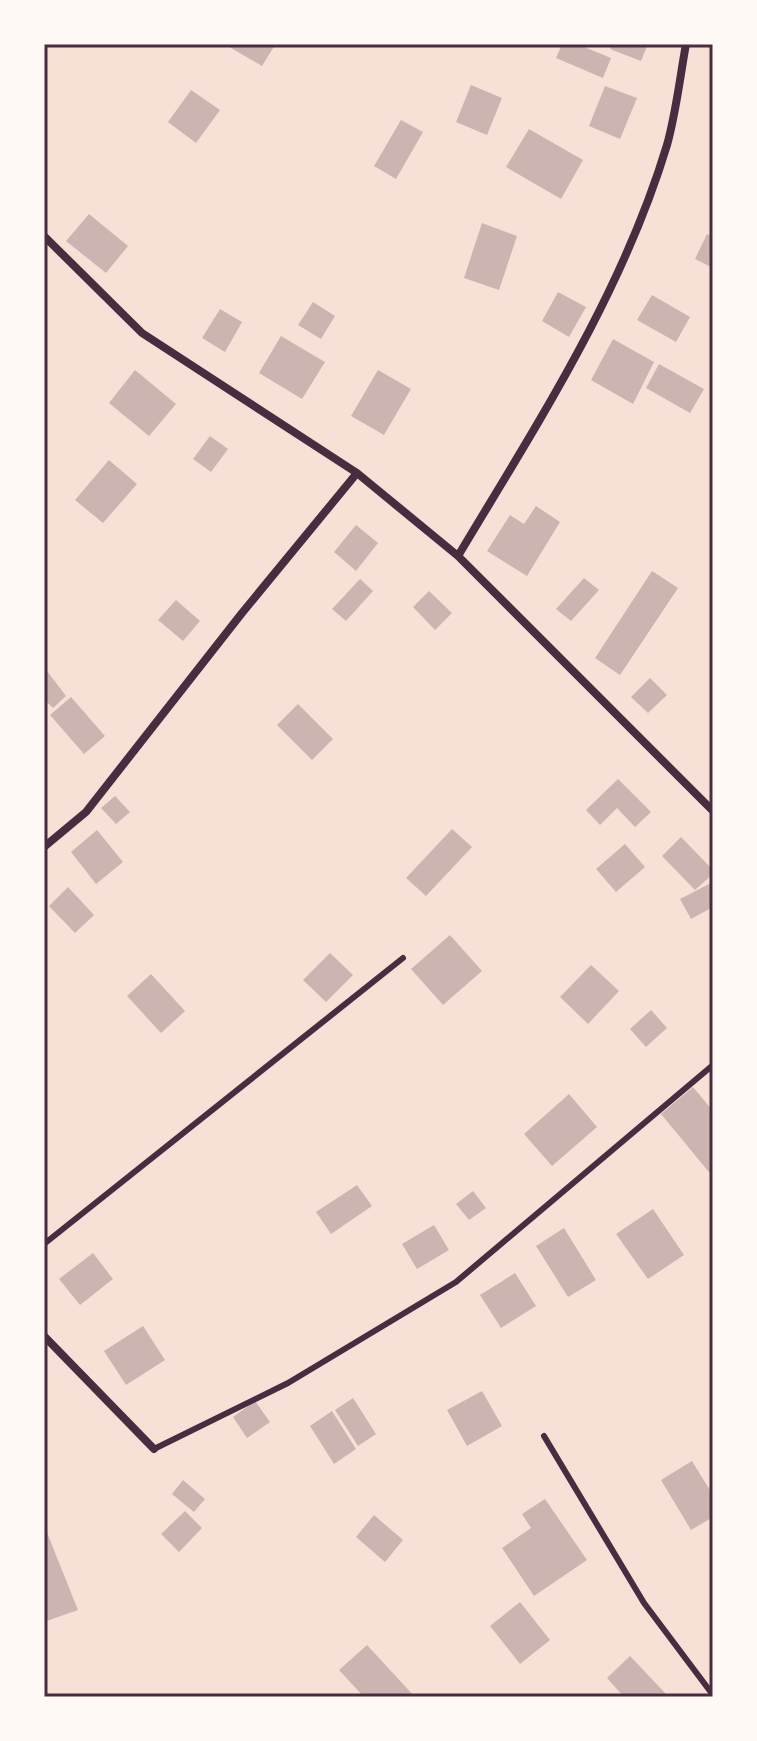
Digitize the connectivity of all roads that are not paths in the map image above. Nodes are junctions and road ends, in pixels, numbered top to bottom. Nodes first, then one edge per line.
1 (686, 44) edge
2 (44, 236) edge
3 (357, 473) junction
4 (458, 556) junction
5 (713, 811) edge
6 (44, 847) edge
7 (403, 958) dead end
8 (713, 1065) edge
9 (44, 1244) edge
10 (44, 1336) edge
11 (544, 1436) dead end
12 (154, 1449) joint
13 (713, 1695) edge

1 - 4 street
2 - 3 street
3 - 4 street
3 - 6 street
4 - 5 street
7 - 9 lane
8 - 12 lane
10 - 12 street
11 - 13 lane

